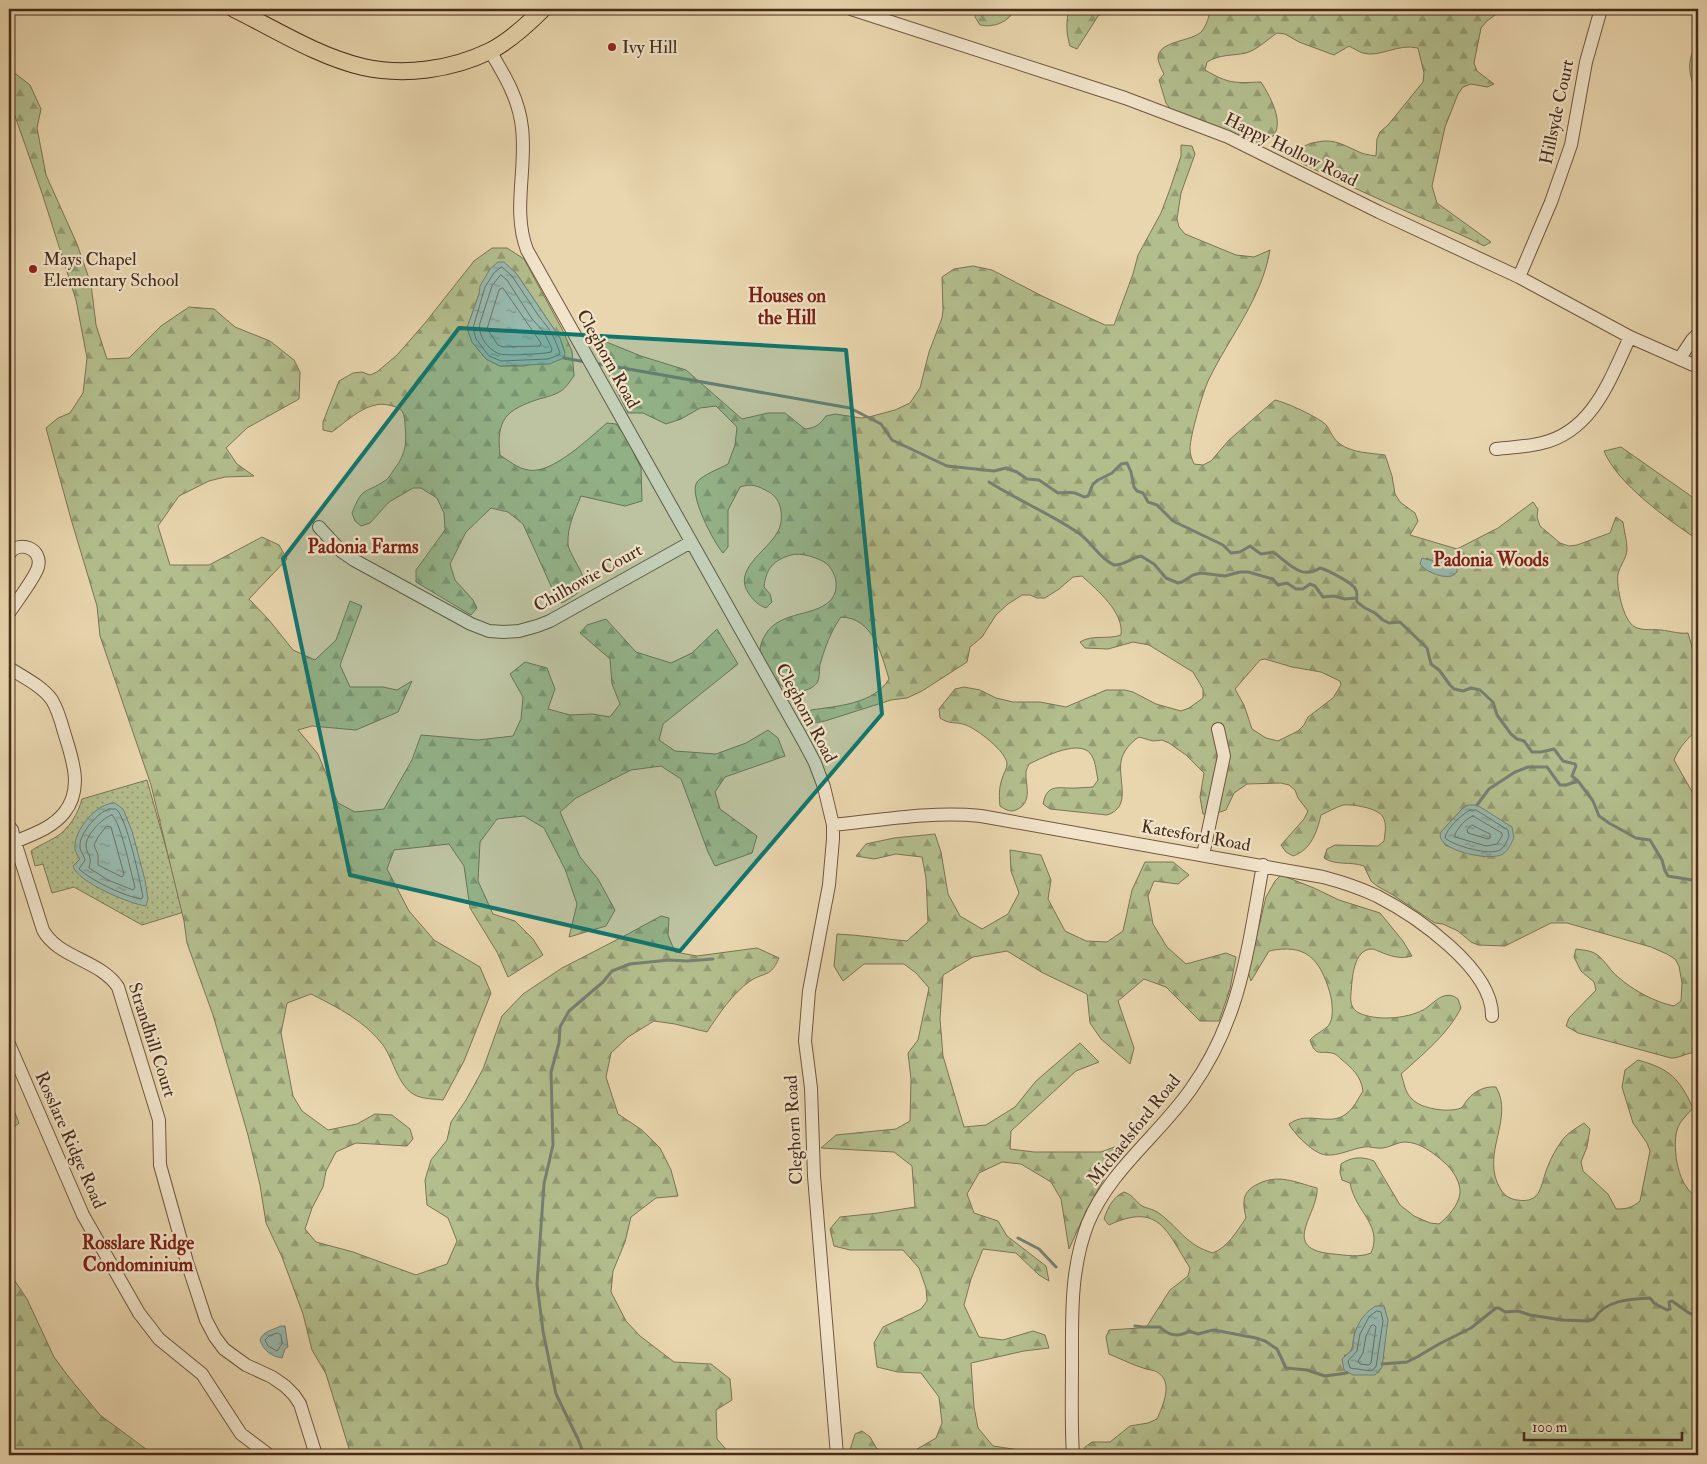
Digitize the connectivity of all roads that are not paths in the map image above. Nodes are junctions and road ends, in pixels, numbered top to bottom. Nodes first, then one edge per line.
1 (234, 9) edge
2 (544, 9) edge
3 (851, 9) edge
4 (1601, 9) edge
5 (490, 51) junction
6 (1519, 277) junction
7 (1698, 334) edge
8 (1630, 337) junction
9 (1680, 358) junction
10 (1698, 367) edge
11 (1496, 449) dead end
12 (319, 527) dead end
13 (691, 542) junction
14 (9, 554) edge
15 (9, 613) edge
16 (9, 668) edge
17 (1218, 729) dead end
18 (833, 825) junction
19 (9, 826) edge
20 (12, 840) edge
21 (1203, 855) junction
22 (1263, 865) junction
23 (1492, 1016) dead end
24 (9, 1044) edge
25 (269, 1455) edge
26 (316, 1455) edge
27 (836, 1455) edge
28 (1073, 1455) edge

1 - 5 main road
2 - 5 main road
3 - 6 street, Happy Hollow Road
4 - 6 street, Hillsyde Court
5 - 13 street, Cleghorn Road
6 - 8 street, Happy Hollow Road
7 - 9 street
8 - 9 street, Happy Hollow Road
8 - 11 street
9 - 10 street, Happy Hollow Road
12 - 13 street, Chilhowie Court
13 - 18 street, Cleghorn Road
14 - 15 street
16 - 20 street
17 - 21 street
18 - 21 street, Katesford Road
18 - 27 street, Cleghorn Road
19 - 20 street, Strandhill Court
20 - 26 street, Strandhill Court
21 - 22 street, Katesford Road
22 - 23 street, Katesford Road
22 - 28 street, Michaelsford Road
24 - 25 street, Rosslare Ridge Road

